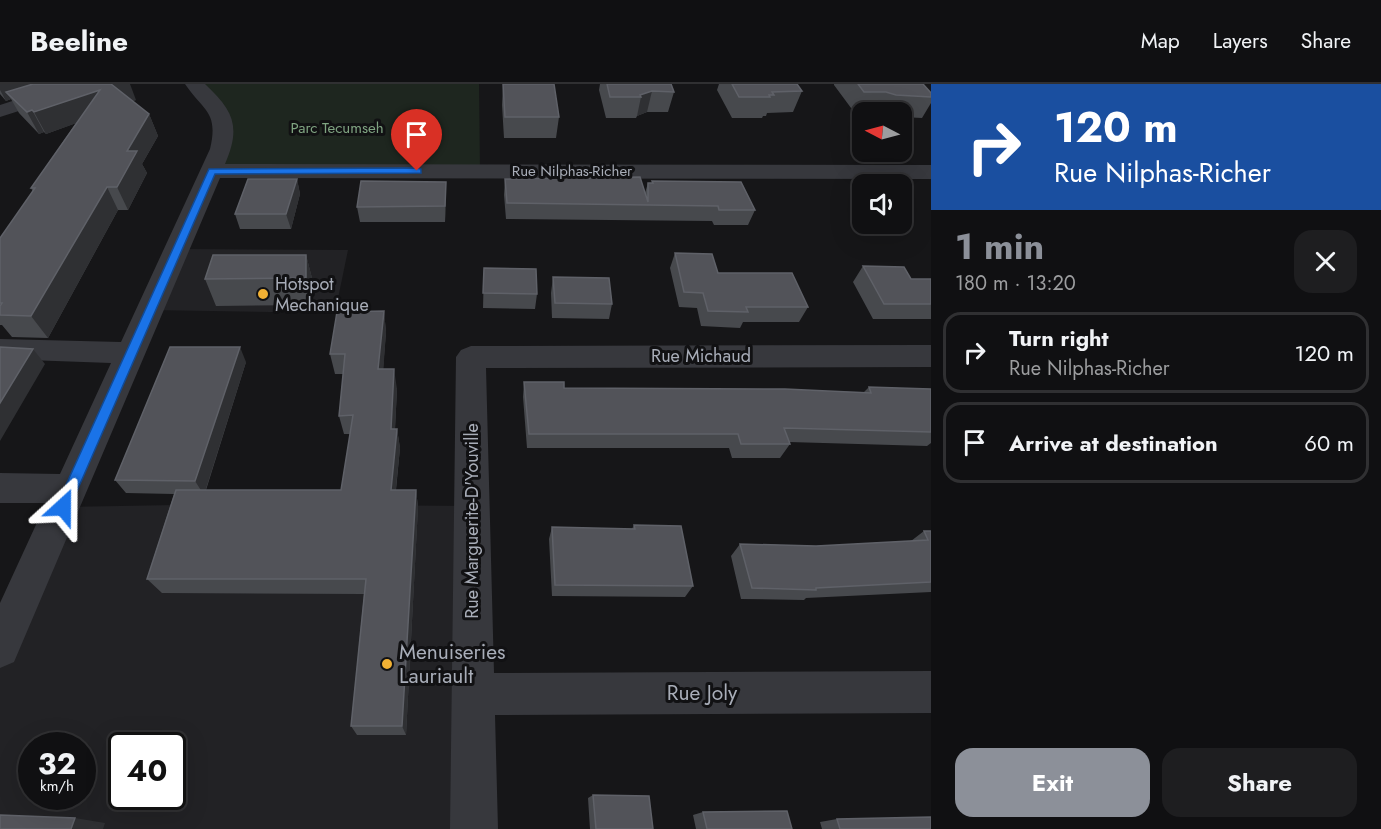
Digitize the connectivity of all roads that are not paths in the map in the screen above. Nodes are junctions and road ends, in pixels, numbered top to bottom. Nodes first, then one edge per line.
1 (84, 84) edge
2 (194, 84) edge
3 (0, 111) edge
4 (212, 171) junction
5 (931, 172) edge
6 (0, 349) edge
7 (131, 353) junction
8 (931, 356) edge
9 (471, 357) joint
10 (0, 488) edge
11 (71, 489) junction
12 (0, 648) edge
13 (931, 692) edge
14 (473, 694) junction
15 (474, 829) edge

1 - 3 street
2 - 4 street
4 - 5 street, Rue Nilphas-Richer
4 - 7 street
6 - 7 street
7 - 11 street
8 - 9 street, Rue Michaud
9 - 14 street, Rue Marguerite-D'Youville
10 - 11 street
11 - 12 street
13 - 14 street, Rue Joly
14 - 15 street, Rue Marguerite-D'Youville

